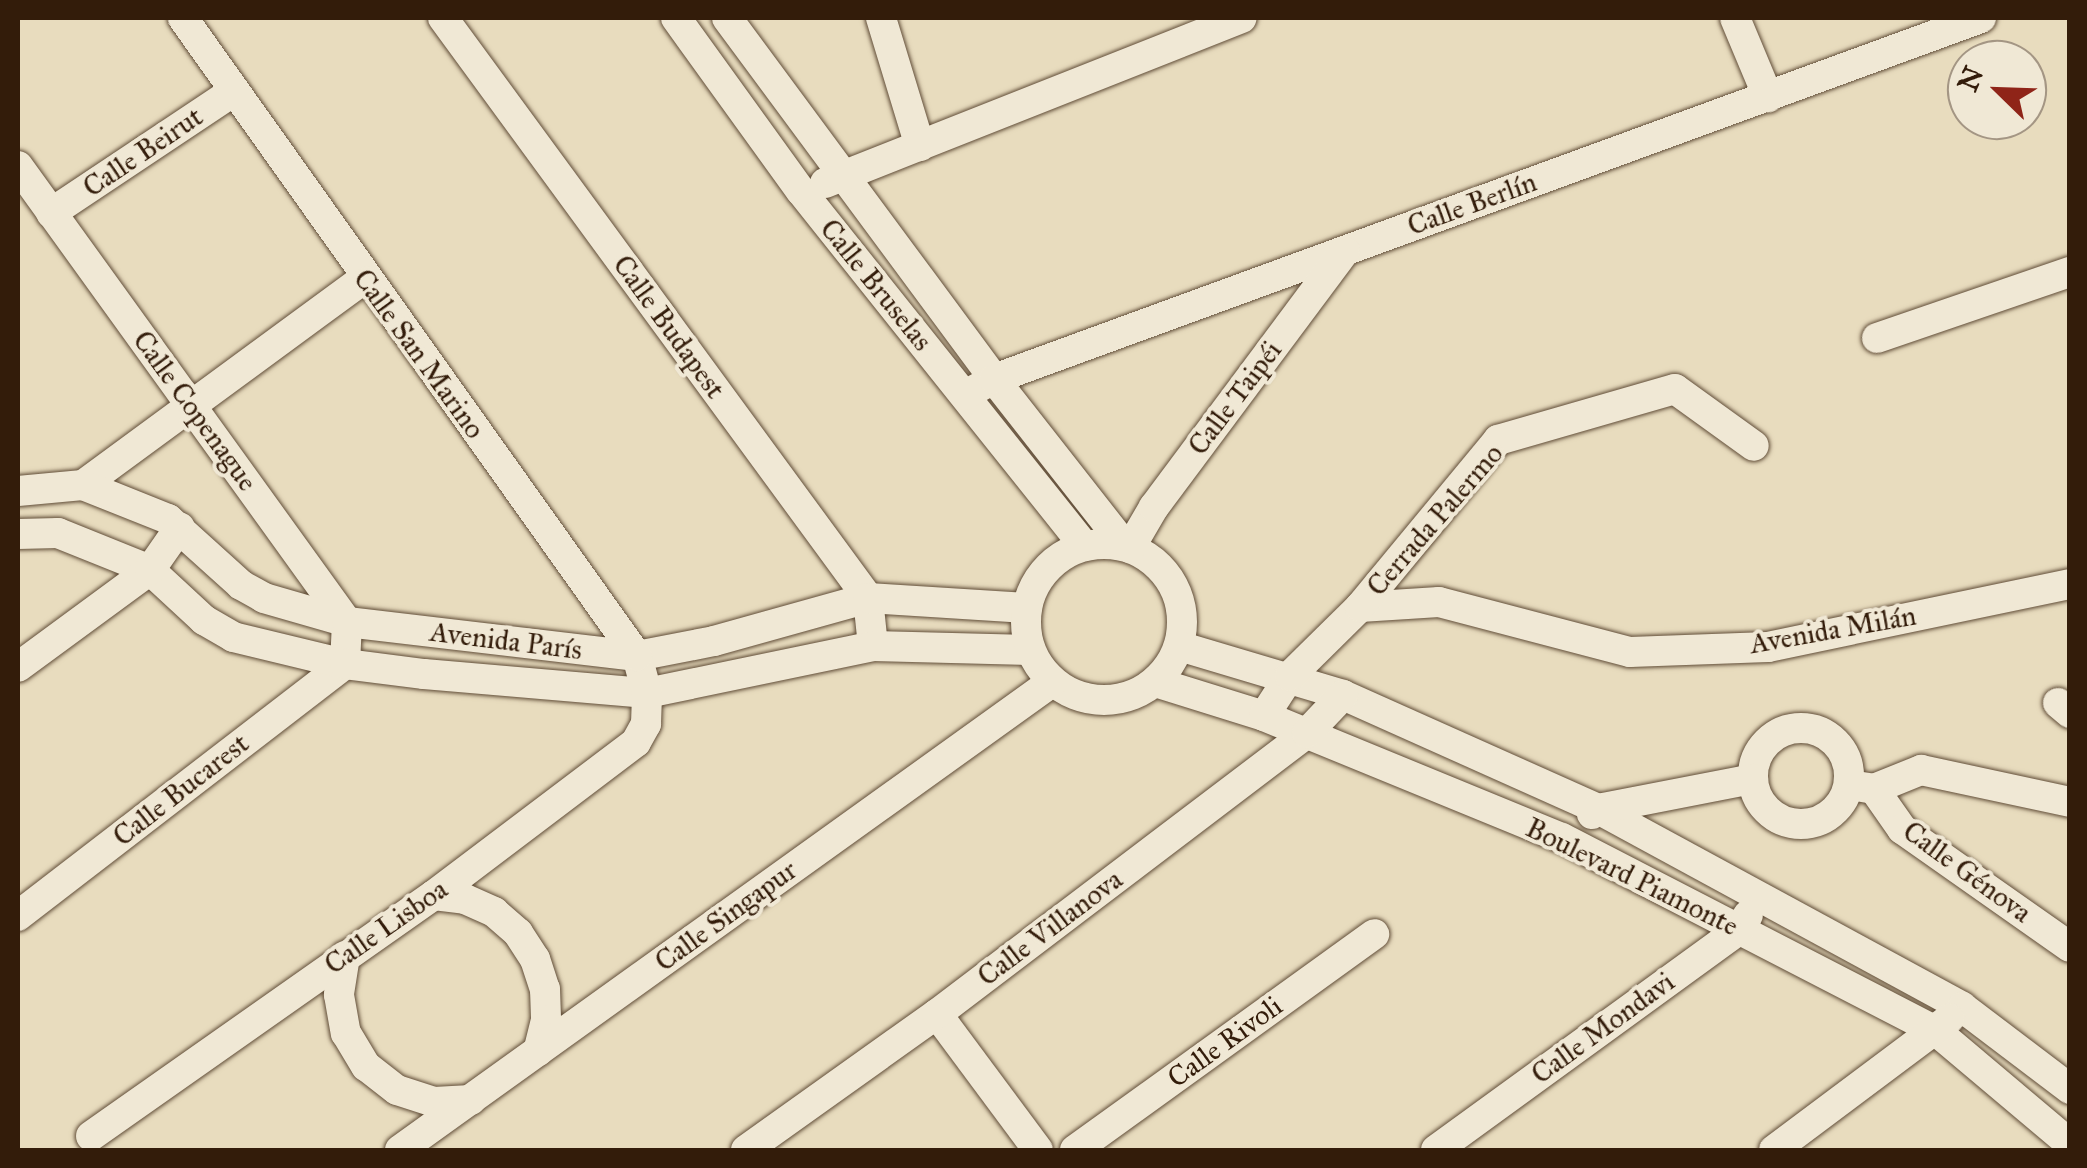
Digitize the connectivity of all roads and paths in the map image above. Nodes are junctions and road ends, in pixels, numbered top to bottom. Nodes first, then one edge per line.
1 (183, 18) edge
2 (443, 18) edge
3 (676, 18) edge
4 (727, 18) edge
5 (881, 18) edge
6 (1240, 18) edge
7 (1734, 18) edge
8 (1981, 18) edge
9 (1176, 29) edge
10 (234, 91) junction
11 (1768, 97) junction
12 (920, 146) junction
13 (18, 166) edge
14 (843, 177) junction
15 (801, 191) junction
16 (51, 213) junction
17 (1345, 250) junction
18 (901, 255) junction
19 (2070, 272) edge
20 (870, 276) junction
21 (365, 278) junction
22 (1878, 338) dead end
23 (994, 380) junction
24 (964, 395) junction
25 (191, 406) junction
26 (1754, 446) dead end
27 (83, 484) junction
28 (18, 491) edge
29 (180, 527) junction
30 (18, 534) edge
31 (1084, 546) junction
32 (1127, 547) junction
33 (150, 570) junction
34 (2070, 584) edge
35 (868, 598) junction
36 (1360, 607) junction
37 (1027, 608) junction
38 (347, 622) junction
39 (873, 646) junction
40 (1179, 646) junction
41 (1030, 650) junction
42 (637, 656) junction
43 (345, 664) junction
44 (18, 667) edge
45 (1290, 676) junction
46 (1052, 682) junction
47 (1155, 682) junction
48 (647, 694) junction
49 (1343, 694) junction
50 (1264, 716) junction
51 (1307, 733) junction
52 (1752, 778) junction
53 (1861, 787) junction
54 (2070, 802) edge
55 (1598, 809) junction
56 (1562, 838) junction
57 (434, 895) junction
58 (1760, 897) junction
59 (18, 916) edge
60 (1738, 930) junction
61 (1374, 934) dead end
62 (2070, 947) edge
63 (344, 956) junction
64 (1962, 1007) junction
65 (937, 1014) junction
66 (1936, 1031) junction
67 (538, 1051) junction
68 (2070, 1089) edge
69 (473, 1100) junction
70 (91, 1136) dead end
71 (2070, 1144) edge
72 (400, 1150) edge
73 (746, 1150) edge
74 (1038, 1150) edge
75 (1075, 1150) edge
76 (1436, 1150) edge
77 (1774, 1150) edge

1 - 10 street, Calle San Marino
2 - 35 street, Calle Budapest
3 - 15 street, Calle Bruselas
4 - 14 street, Calle Bruselas
5 - 12 street
6 - 9 street
7 - 11 street
8 - 11 street, Calle Berlín
9 - 12 street
10 - 16 street, Calle Beirut
10 - 21 street, Calle San Marino
11 - 17 street, Calle Berlín
12 - 14 street
13 - 16 street, Calle Copenague
14 - 15 street
14 - 18 street, Calle Bruselas
15 - 20 street, Calle Bruselas
16 - 25 street, Calle Copenague
17 - 23 street, Calle Berlín
17 - 32 street, Calle Taipéi
18 - 20 street
18 - 23 street, Calle Bruselas
19 - 22 street
20 - 24 street, Calle Bruselas
21 - 25 street
21 - 42 street, Calle San Marino
23 - 24 street, Calle Berlín
23 - 32 street, Calle Bruselas
24 - 31 street, Calle Bruselas
25 - 27 street
25 - 38 street, Calle Copenague
26 - 36 street, Cerrada Palermo
27 - 28 street
27 - 29 street, Avenida París
29 - 33 street
29 - 38 street, Avenida París
30 - 33 street, Avenida París
31 - 32 street
31 - 37 street
32 - 40 street
33 - 43 street, Avenida París
33 - 44 street
34 - 36 street, Avenida Milán
35 - 37 street, Avenida París
35 - 39 street
35 - 42 street, Avenida París
36 - 45 street, Cerrada Palermo
37 - 41 street
38 - 42 street, Avenida París
38 - 43 street
39 - 41 street, Avenida París
39 - 48 street, Avenida París
40 - 45 street, Boulevard Piamonte
40 - 47 street
41 - 46 street
42 - 48 street, Calle San Marino
43 - 48 street, Avenida París
43 - 59 street, Calle Bucarest
45 - 49 street, Boulevard Piamonte
45 - 50 street, Cerrada Palermo
46 - 47 street
46 - 67 street, Calle Singapur
47 - 50 street, Boulevard Piamonte
48 - 57 street, Calle Lisboa
49 - 51 street, Calle Villanova
49 - 55 street, Boulevard Piamonte
50 - 51 street, Boulevard Piamonte
51 - 56 street, Boulevard Piamonte
51 - 65 street, Calle Villanova
52 - 53 street
52 - 53 street
52 - 55 street
53 - 54 street
53 - 62 street, Calle Génova
55 - 56 street
55 - 58 street, Boulevard Piamonte
56 - 60 street, Boulevard Piamonte
57 - 63 street, Calle Lisboa
57 - 67 street
58 - 60 street, Calle Mondavi
58 - 64 street, Boulevard Piamonte
60 - 66 street, Boulevard Piamonte
60 - 76 street, Calle Mondavi
61 - 75 street, Calle Rivoli
63 - 69 street
63 - 70 street, Calle Lisboa
64 - 66 street
64 - 68 street, Boulevard Piamonte
65 - 73 street, Calle Villanova
65 - 74 street
66 - 71 street, Boulevard Piamonte
66 - 77 street
67 - 69 street, Calle Singapur
69 - 72 street, Calle Singapur

